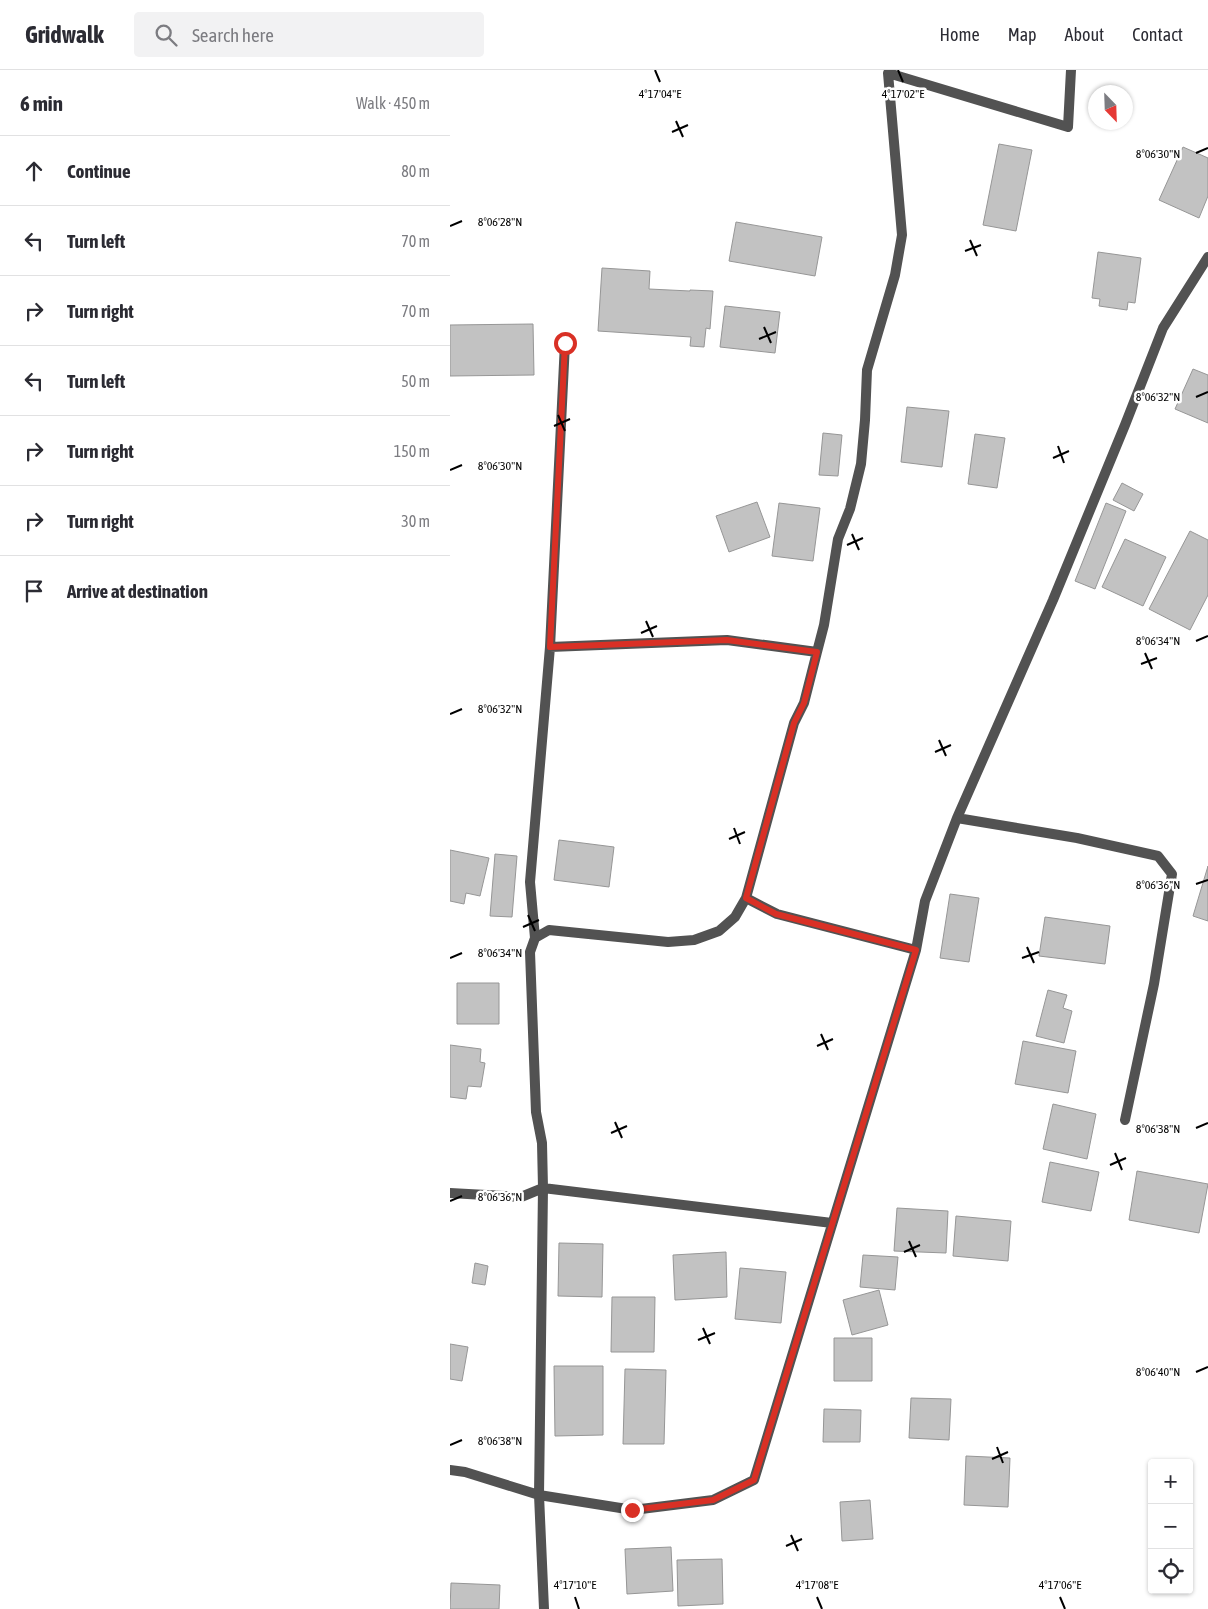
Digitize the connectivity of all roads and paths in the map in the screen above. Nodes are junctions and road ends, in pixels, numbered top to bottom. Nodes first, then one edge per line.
1 (1071, 70) edge
2 (888, 72) edge
3 (1208, 257) edge
4 (565, 343) dead end
5 (550, 647) junction
6 (817, 652) junction
7 (957, 818) junction
8 (746, 898) junction
9 (535, 938) junction
10 (916, 950) junction
11 (1125, 1120) dead end
12 (544, 1188) junction
13 (450, 1193) edge
14 (832, 1223) junction
15 (450, 1470) edge
16 (539, 1495) junction
17 (544, 1609) edge

1 - 2 street
2 - 6 street
3 - 7 street
4 - 5 street
5 - 6 street
5 - 9 street
6 - 8 street
7 - 10 street
7 - 11 street
8 - 9 street
8 - 10 street
9 - 12 street
10 - 14 street
12 - 13 street
12 - 14 street
12 - 16 street
14 - 16 street
15 - 16 street
16 - 17 street

